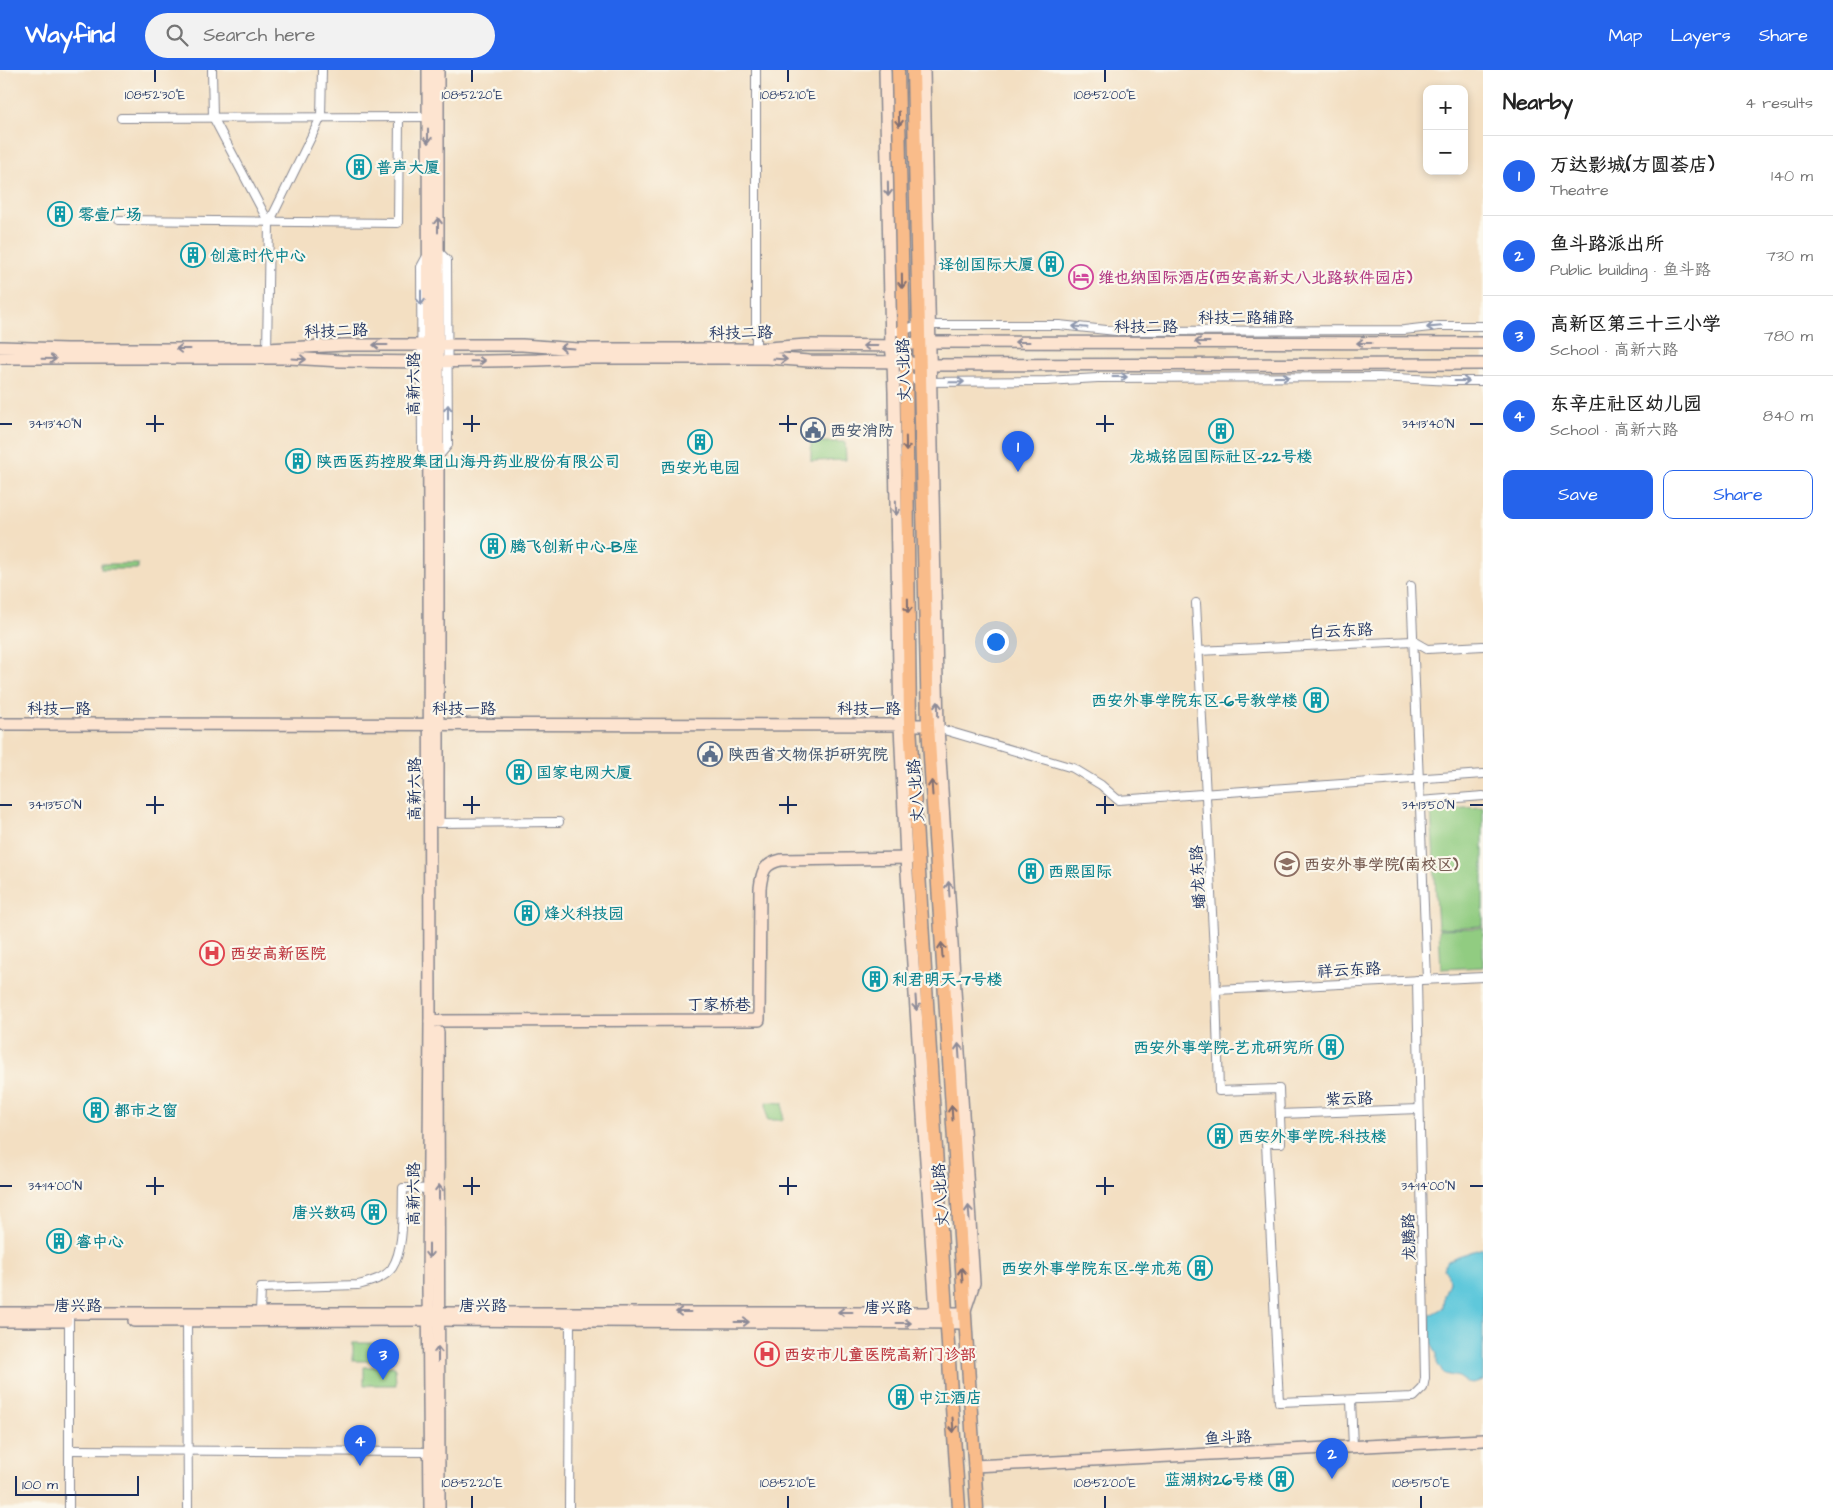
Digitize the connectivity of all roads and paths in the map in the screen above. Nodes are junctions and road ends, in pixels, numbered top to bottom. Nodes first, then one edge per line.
1 (212, 70) edge
2 (322, 70) edge
3 (428, 70) edge
4 (438, 70) edge
5 (756, 70) edge
6 (885, 70) edge
7 (898, 70) edge
8 (913, 70) edge
9 (924, 70) edge
10 (213, 117) junction
11 (321, 117) junction
12 (433, 117) junction
13 (121, 118) dead end
14 (399, 118) junction
15 (119, 220) dead end
16 (268, 223) junction
17 (434, 251) junction
18 (924, 325) junction
19 (1483, 326) edge
20 (897, 331) junction
21 (924, 342) junction
22 (1483, 343) edge
23 (434, 345) junction
24 (897, 346) junction
25 (0, 347) edge
26 (756, 349) junction
27 (267, 354) junction
28 (0, 358) edge
29 (434, 362) junction
30 (1483, 364) edge
31 (925, 365) junction
32 (900, 367) junction
33 (1483, 381) edge
34 (926, 382) junction
35 (434, 458) junction
36 (1410, 586) dead end
37 (1196, 603) dead end
38 (1413, 641) junction
39 (1483, 646) edge
40 (1198, 650) junction
41 (0, 724) edge
42 (434, 724) junction
43 (905, 725) junction
44 (933, 727) junction
45 (1483, 774) edge
46 (1420, 778) junction
47 (1206, 793) junction
48 (1483, 796) edge
49 (1420, 801) junction
50 (438, 822) junction
51 (559, 822) dead end
52 (912, 858) junction
53 (1483, 977) edge
54 (1427, 979) junction
55 (1417, 980) junction
56 (1216, 990) junction
57 (434, 1021) junction
58 (1419, 1109) junction
59 (1280, 1114) junction
60 (429, 1189) junction
61 (0, 1313) edge
62 (260, 1313) junction
63 (434, 1316) junction
64 (943, 1316) junction
65 (69, 1317) junction
66 (186, 1318) junction
67 (964, 1318) junction
68 (0, 1321) edge
69 (570, 1321) junction
70 (1351, 1400) junction
71 (1483, 1440) edge
72 (1353, 1447) junction
73 (69, 1450) junction
74 (188, 1450) junction
75 (430, 1452) junction
76 (974, 1466) junction
77 (69, 1508) edge
78 (188, 1508) edge
79 (430, 1508) edge
80 (438, 1508) edge
81 (569, 1508) edge
82 (959, 1508) edge
83 (977, 1508) edge

1 - 10 street
2 - 11 street
3 - 12 street, 高新六路
4 - 12 street, 高新六路
5 - 26 street
6 -> 20 street
7 -> 20 main road, 丈八北路
8 - 18 main road, 丈八北路
9 - 18 street
10 - 11 street
10 - 13 street
10 - 16 street
11 - 14 street
11 - 16 street
12 - 14 street
12 - 17 street, 高新六路
14 - 16 street
15 - 16 street
16 - 27 street
17 - 23 street, 高新六路
17 - 23 street
19 -> 18 street, 科技二路辅路
18 - 20 street, 科技二路辅路
18 - 21 main road, 丈八北路
20 - 24 main road, 丈八北路
22 -> 21 street, 科技二路
21 - 24 street, 科技二路
21 - 31 main road, 丈八北路
26 -> 23 street, 科技二路
23 -> 27 street, 科技二路
23 - 29 street, 高新六路
23 - 29 street
24 -> 26 street, 科技二路
24 - 32 main road, 丈八北路
27 -> 25 street, 科技二路
28 -> 27 street, 科技二路
27 -> 29 street, 科技二路
29 -> 32 street, 科技二路
29 - 35 street, 高新六路
35 -> 29 street
30 - 31 street, 科技二路
31 - 32 street, 科技二路
31 - 34 main road, 丈八北路
32 - 34 street
32 -> 43 main road, 丈八北路
34 -> 33 street
44 -> 34 main road, 丈八北路
35 - 42 street, 高新六路
36 - 38 street
37 - 40 street, 蟠龙东路
38 - 39 street, 白云东路
38 - 40 street, 白云东路
38 - 46 street
40 - 47 street, 蟠龙东路
41 - 42 street, 科技一路
42 - 43 street, 科技一路
42 - 50 street, 高新六路
42 - 57 street, 高新六路
43 - 44 street, 科技一路
43 - 52 main road, 丈八北路
44 - 47 street
67 -> 44 main road, 丈八北路
45 - 46 street
46 - 47 street
46 - 49 street
47 - 56 street, 蟠龙东路
48 - 49 street
49 - 54 street
50 - 51 street
50 - 57 street, 高新六路
52 - 57 street, 丁家桥巷
52 -> 64 main road, 丈八北路
53 - 54 street, 祥云东路
54 - 55 street, 祥云东路
55 - 56 street, 祥云东路
55 - 58 street, 龙腾路
56 - 59 street, 蟠龙东路
57 - 60 street, 高新六路
63 -> 57 street, 高新六路
58 - 59 street, 紫云路
58 - 70 street, 龙腾路
59 - 70 street
60 - 62 street
60 -> 63 street, 高新六路
61 - 65 street, 唐兴路
62 - 63 street, 唐兴路
62 - 66 street, 唐兴路
64 -> 63 street, 唐兴路
63 - 66 street, 唐兴路
63 - 69 street, 唐兴路
63 - 75 street, 高新六路
80 -> 63 street, 高新六路
64 - 67 street, 唐兴路
69 -> 64 street, 唐兴路
64 -> 82 main road, 丈八北路
65 - 66 street, 唐兴路
65 - 68 street, 唐兴路
65 - 73 street
66 - 74 street
67 - 76 main road, 丈八北路
69 - 81 street
70 - 72 street
71 - 72 street, 鱼斗路
72 - 76 street, 鱼斗路
73 - 74 street
73 - 77 street
74 - 75 street
74 - 78 street
75 - 79 street, 高新六路
76 - 83 main road, 丈八北路

